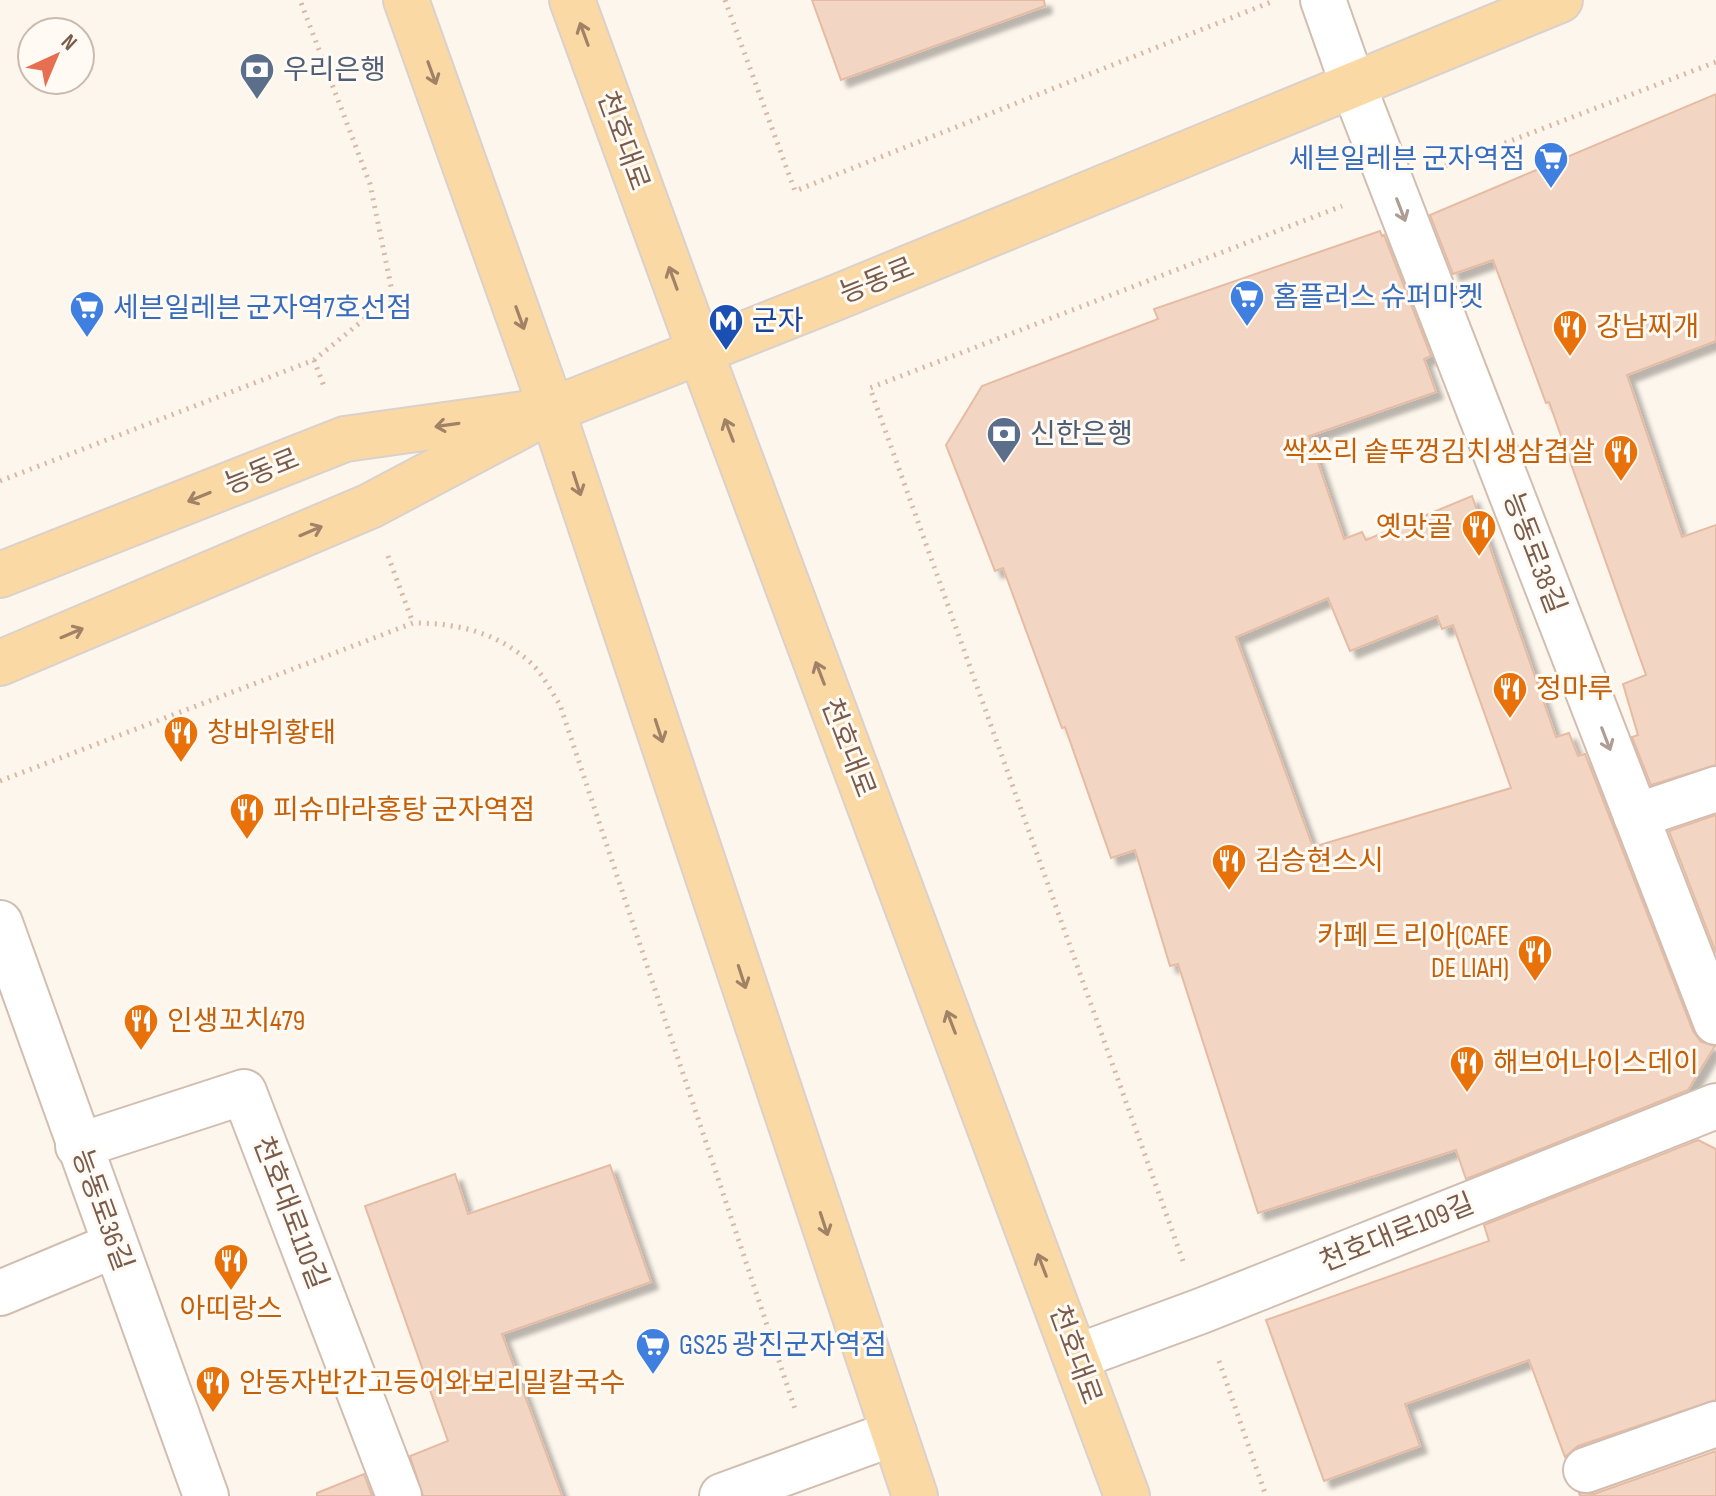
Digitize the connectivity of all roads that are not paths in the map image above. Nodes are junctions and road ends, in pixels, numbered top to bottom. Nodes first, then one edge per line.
1 (406, 0) edge
2 (572, 0) edge
3 (1323, 0) edge
4 (1560, 0) edge
5 (1353, 85) junction
6 (700, 351) junction
7 (552, 410) junction
8 (0, 575) edge
9 (0, 663) edge
10 (1716, 789) edge
11 (1636, 816) junction
12 (0, 923) edge
13 (1716, 1022) edge
14 (1716, 1106) edge
15 (78, 1146) junction
16 (115, 1245) junction
17 (0, 1293) edge
18 (1076, 1357) junction
19 (1716, 1424) edge
20 (894, 1433) junction
21 (1586, 1470) dead end
22 (206, 1496) edge
23 (399, 1496) edge
24 (722, 1496) edge
25 (915, 1496) edge
26 (1127, 1496) edge

1 -> 7 main road
6 -> 2 main road, 천호대로
3 - 5 street, 능동로38길
4 - 5 main road, 능동로
5 - 6 main road, 능동로
5 -> 11 street, 능동로38길
6 - 7 main road, 능동로
18 -> 6 main road, 천호대로
7 -> 8 main road, 능동로
9 -> 7 main road
7 -> 20 main road
10 - 11 street
11 - 13 street, 능동로38길
12 - 15 street, 능동로36길
14 - 18 street, 천호대로109길
15 - 16 street, 능동로36길
15 - 23 street, 천호대로110길
16 - 17 street
16 - 22 street, 능동로36길
18 - 26 main road, 천호대로
19 - 21 street
20 - 24 street
20 - 25 main road

